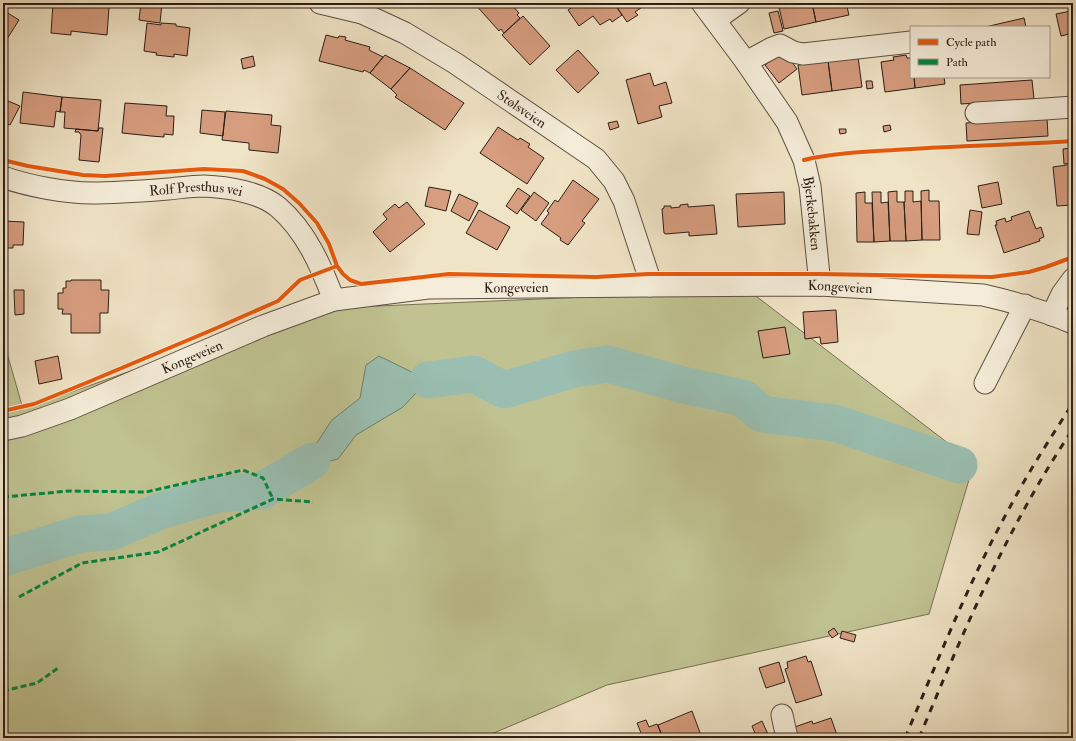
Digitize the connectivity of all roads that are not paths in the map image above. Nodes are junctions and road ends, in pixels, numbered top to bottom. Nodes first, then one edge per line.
1 (320, 3) edge
2 (702, 3) edge
3 (739, 3) edge
4 (715, 20) junction
5 (910, 42) edge
6 (746, 62) junction
7 (1073, 107) edge
8 (976, 112) dead end
9 (3, 177) edge
10 (1073, 279) edge
11 (820, 285) junction
12 (650, 286) junction
13 (334, 300) junction
14 (1025, 305) junction
15 (1052, 315) junction
16 (1073, 323) edge
17 (985, 383) dead end
18 (3, 430) edge
19 (782, 714) dead end
20 (787, 738) edge

1 - 12 street, Stølsveien
2 - 4 street, Bjerkebakken
3 - 4 street
4 - 6 street, Bjerkebakken
5 - 6 street
6 - 11 street, Bjerkebakken
7 - 8 street
9 - 13 street, Rolf Presthus vei
10 - 15 street
11 - 12 street, Kongeveien
11 - 14 street, Kongeveien
12 - 13 street, Kongeveien
13 - 18 street, Kongeveien
14 - 15 street, Kongeveien
14 - 17 street
15 - 16 street, Kongeveien
19 - 20 street

